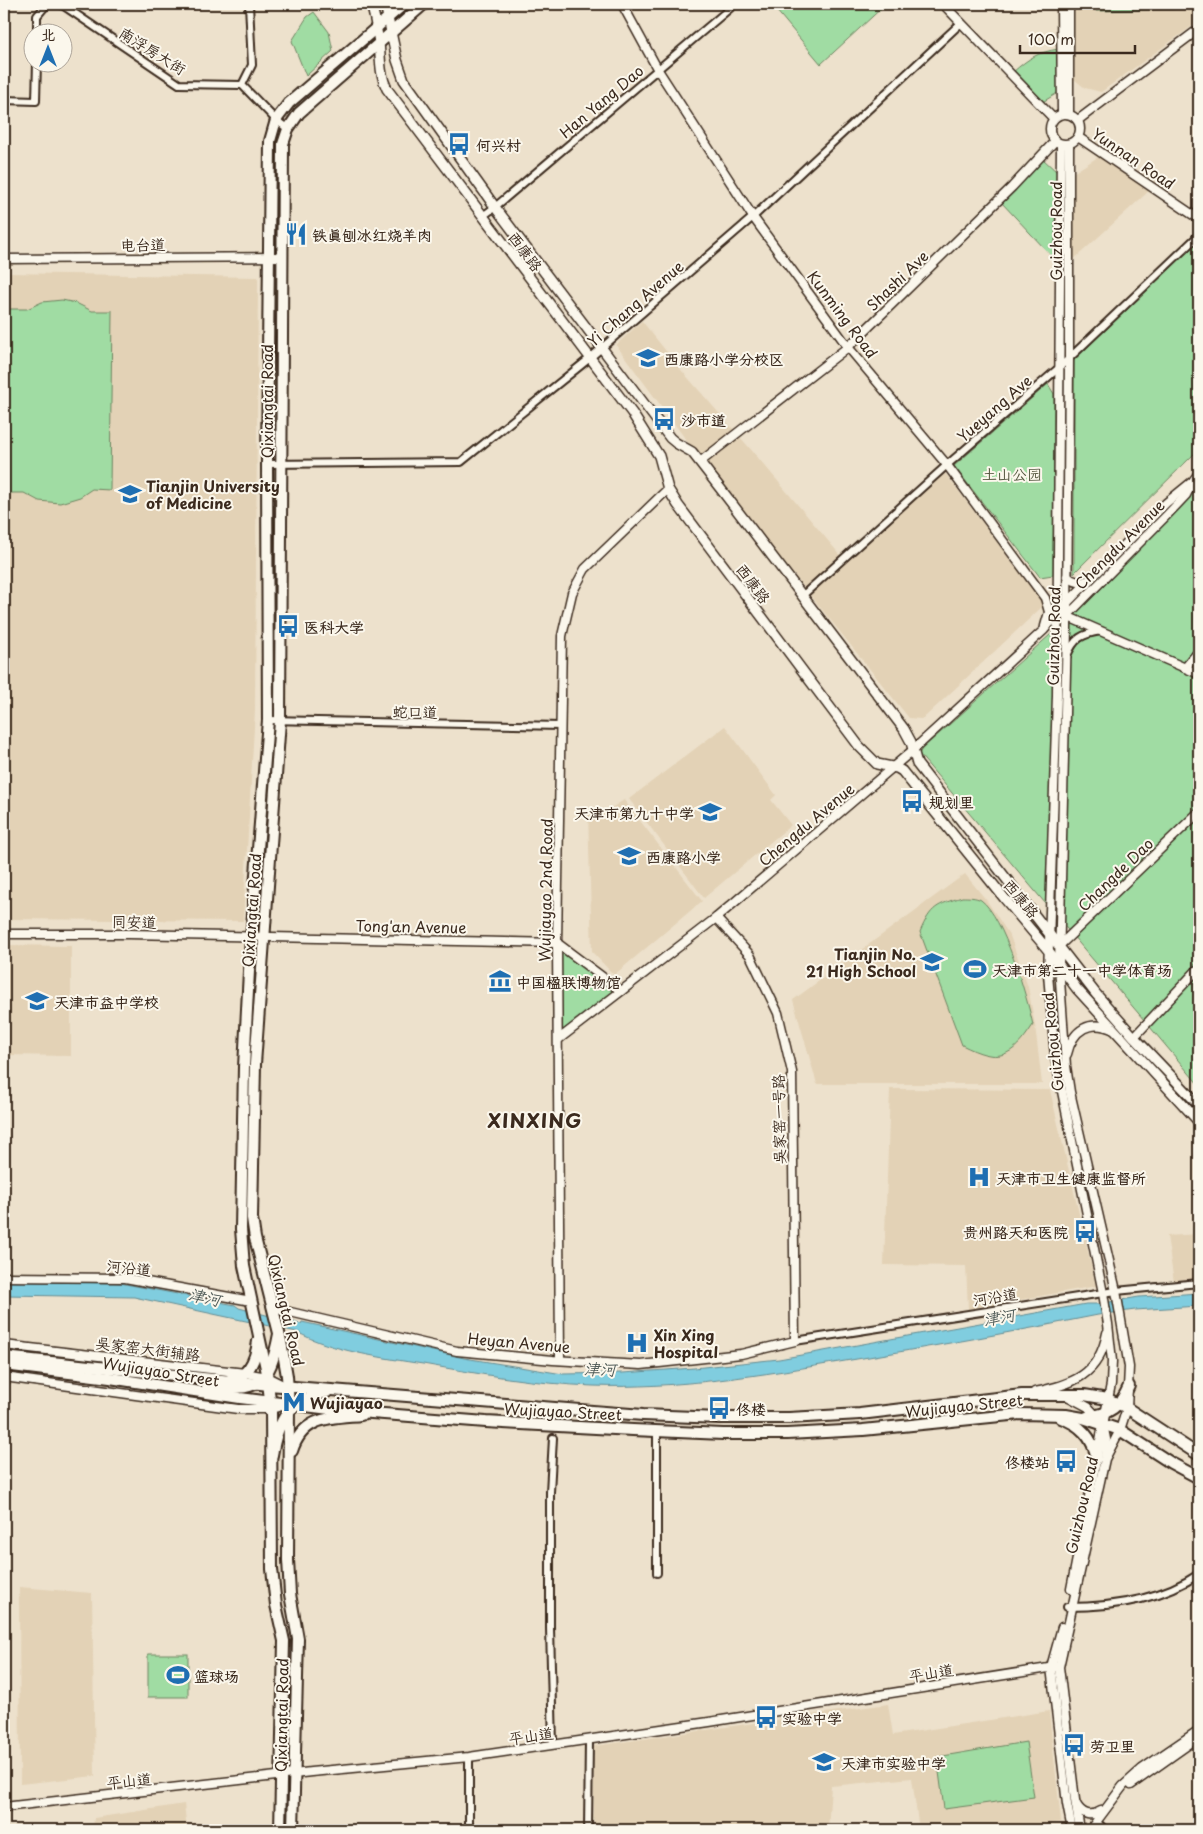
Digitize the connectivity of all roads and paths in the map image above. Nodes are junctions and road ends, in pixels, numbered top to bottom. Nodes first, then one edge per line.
1 (47, 4) edge
2 (61, 4) edge
3 (371, 4) edge
4 (385, 4) edge
5 (404, 4) edge
6 (424, 4) edge
7 (622, 4) edge
8 (735, 4) edge
9 (943, 4) edge
10 (1062, 4) edge
11 (1069, 4) edge
12 (251, 5) edge
13 (388, 18) junction
14 (37, 22) edge
15 (961, 23) junction
16 (376, 29) junction
17 (1199, 29) edge
18 (392, 33) junction
19 (379, 43) junction
20 (658, 70) junction
21 (37, 72) edge
22 (242, 85) junction
23 (4, 100) edge
24 (1066, 114) junction
25 (1053, 118) junction
26 (276, 120) junction
27 (1078, 120) junction
28 (288, 129) junction
29 (1078, 137) junction
30 (1062, 143) junction
31 (495, 207) junction
32 (482, 216) junction
33 (753, 217) junction
34 (1199, 220) edge
35 (1199, 235) edge
36 (270, 257) junction
37 (282, 257) junction
38 (4, 259) edge
39 (848, 347) junction
40 (601, 348) junction
41 (590, 358) junction
42 (1070, 358) junction
43 (1061, 366) junction
44 (700, 462) junction
45 (267, 464) junction
46 (281, 464) junction
47 (947, 465) junction
48 (1199, 473) edge
49 (1193, 481) junction
50 (668, 489) junction
51 (1067, 576) junction
52 (1091, 579) junction
53 (802, 596) junction
54 (1066, 604) junction
55 (1058, 614) junction
56 (1067, 616) junction
57 (1044, 630) junction
58 (1101, 631) junction
59 (1199, 651) edge
60 (1067, 657) junction
61 (1185, 668) junction
62 (1199, 674) edge
63 (268, 720) junction
64 (280, 720) junction
65 (561, 726) junction
66 (913, 750) junction
67 (893, 767) junction
68 (1199, 812) edge
69 (716, 918) junction
70 (1049, 931) junction
71 (4, 934) edge
72 (251, 936) junction
73 (264, 937) junction
74 (557, 942) junction
75 (1059, 946) junction
76 (1048, 950) junction
77 (1059, 966) junction
78 (1199, 968) edge
79 (621, 991) junction
80 (1115, 1031) junction
81 (1134, 1037) junction
82 (559, 1039) junction
83 (1066, 1066) junction
84 (1199, 1105) edge
85 (1199, 1122) edge
86 (4, 1276) edge
87 (1199, 1283) edge
88 (1116, 1291) junction
89 (1103, 1293) junction
90 (252, 1304) junction
91 (274, 1310) junction
92 (1108, 1324) junction
93 (279, 1334) junction
94 (259, 1335) junction
95 (795, 1341) junction
96 (4, 1345) edge
97 (4, 1357) edge
98 (560, 1360) junction
99 (4, 1365) edge
100 (245, 1373) junction
101 (111, 1374) junction
102 (4, 1377) edge
103 (265, 1379) junction
104 (215, 1380) junction
105 (168, 1386) junction
106 (288, 1386) junction
107 (1129, 1386) joint
108 (244, 1389) junction
109 (338, 1391) junction
110 (1062, 1394) junction
111 (1022, 1395) junction
112 (1108, 1399) junction
113 (268, 1404) junction
114 (290, 1406) junction
115 (1123, 1406) junction
116 (378, 1413) junction
117 (1046, 1413) junction
118 (1102, 1418) junction
119 (279, 1426) junction
120 (1120, 1430) junction
121 (657, 1431) junction
122 (553, 1438) dead end
123 (272, 1455) junction
124 (1199, 1456) edge
125 (1101, 1459) junction
126 (289, 1461) junction
127 (1199, 1478) edge
128 (657, 1573) dead end
129 (1199, 1574) edge
130 (1070, 1607) junction
131 (1055, 1667) junction
132 (1199, 1730) edge
133 (1199, 1737) edge
134 (589, 1740) junction
135 (553, 1746) junction
136 (468, 1757) junction
137 (294, 1775) junction
138 (281, 1776) junction
139 (1071, 1800) junction
140 (1110, 1806) junction
141 (4, 1807) edge
142 (1078, 1820) junction
143 (1095, 1825) edge
144 (280, 1830) edge
145 (293, 1830) edge
146 (469, 1830) edge
147 (588, 1830) edge
148 (1072, 1830) edge
149 (1080, 1830) edge
150 (1105, 1830) edge

1 - 14 street
2 - 22 street, 南浮房大街
3 - 16 main road, 西康路
4 - 13 main road, 西康路
5 - 13 main road, Qixiangtai Road
6 - 18 main road, Qixiangtai Road
7 - 20 street, Kunming Road
8 - 20 street, Han Yang Dao
9 - 15 street
10 - 24 street
11 - 24 street
12 - 22 street
13 - 16 main road, Qixiangtai Road
13 - 18 main road, 西康路
15 - 25 street
15 - 33 street, Yi Chang Avenue
16 - 19 main road, 西康路
16 - 26 main road, Qixiangtai Road
17 - 27 street
18 - 19 main road, Qixiangtai Road
18 - 31 main road, 西康路
19 - 28 main road, Qixiangtai Road
19 - 32 main road, 西康路
20 - 31 street, Han Yang Dao
20 - 33 street, Kunming Road
21 - 23 street
22 - 26 street
24 - 25 street
24 - 27 street
25 - 30 street
26 - 28 street
26 - 36 main road, Qixiangtai Road
27 - 29 street
28 - 37 main road, Qixiangtai Road
29 - 30 street
29 - 34 street, Yunnan Road
30 - 39 street, Shashi Ave
30 - 42 street, Guizhou Road
30 - 43 street, Guizhou Road
31 - 32 street, Han Yang Dao
31 - 40 main road, 西康路
32 - 41 main road, 西康路
33 - 39 street, Kunming Road
33 - 40 street, Yi Chang Avenue
35 - 42 street, Yueyang Ave
36 - 37 street, 电台道
36 - 38 street, 电台道
36 - 45 main road, Qixiangtai Road
37 - 46 main road, Qixiangtai Road
39 - 44 street, Shashi Ave
39 - 47 street, Kunming Road
40 - 41 street, Yi Chang Avenue
40 - 44 main road, 西康路
41 - 46 street, Yi Chang Avenue
41 - 50 main road, 西康路
42 - 43 street, Yueyang Ave
42 - 51 street, Guizhou Road
43 - 47 street, Yueyang Ave
43 - 55 street, Guizhou Road
44 - 53 main road, 西康路
45 - 46 street, Yi Chang Avenue
45 - 63 main road, Qixiangtai Road
46 - 64 main road, Qixiangtai Road
47 - 53 street, Yueyang Ave
47 - 57 street, Kunming Road
48 - 49 street, Chengdu Avenue
49 - 52 street, Chengdu Avenue
49 - 56 street, Chengdu Avenue
50 - 65 street, Wujiayao 2nd Road
50 - 67 main road, 西康路
51 - 52 street
51 - 54 street, Guizhou Road
52 - 54 street, Chengdu Avenue
53 - 66 main road, 西康路
54 - 55 street, Chengdu Avenue
54 - 56 street, Guizhou Road
55 - 56 street
55 - 57 street, Chengdu Avenue
55 - 70 street, Guizhou Road
56 - 58 street
56 - 60 street, Guizhou Road
57 - 66 street, Chengdu Avenue
58 - 60 street
58 - 61 street
59 - 61 street
60 - 75 street, Guizhou Road
61 - 62 street
63 - 64 street, 蛇口道
63 - 72 main road, Qixiangtai Road
64 - 65 street, 蛇口道
64 - 73 main road, Qixiangtai Road
65 - 74 street, Wujiayao 2nd Road
66 - 67 street, Chengdu Avenue
66 - 70 main road, 西康路
67 - 69 street, Chengdu Avenue
67 - 76 main road, 西康路
68 - 75 street, Changde Dao
69 - 79 street, Chengdu Avenue
69 - 95 street, 吴家窑一号路
70 - 75 main road, 西康路
70 - 76 street, Guizhou Road
71 - 72 street, 同安道
72 - 73 street, 同安道
72 - 90 main road, Qixiangtai Road
73 - 74 street, Tong'an Avenue
73 - 91 main road, Qixiangtai Road
74 - 79 street
74 - 82 street, Wujiayao 2nd Road
75 - 76 street, Changde Dao
75 - 77 street, Guizhou Road
75 - 81 main road, 西康路
76 - 77 main road, 西康路
76 - 89 street, Guizhou Road
77 - 80 main road, 西康路
77 - 83 street, Guizhou Road
78 - 81 street
79 - 82 street, Chengdu Avenue
80 - 83 street
80 - 85 main road, 西康路
81 - 84 main road, 西康路
82 - 98 street, Wujiayao 2nd Road
83 - 88 street, Guizhou Road
86 - 90 street, 河沿道
87 - 88 street, 河沿道
88 - 89 street, 河沿道
88 - 107 street, Guizhou Road
89 - 92 street, Guizhou Road
89 - 95 street, 河沿道
90 - 94 main road, Qixiangtai Road
91 - 93 main road, Qixiangtai Road
91 - 98 street, Heyan Avenue
92 - 111 street
92 - 112 street, Guizhou Road
93 - 103 main road
93 - 106 main road, Qixiangtai Road
94 - 100 main road
94 - 103 main road, Qixiangtai Road
95 - 98 street, Heyan Avenue
96 - 100 street, 吴家窑大街辅路
97 - 101 main road, Wujiayao Street
99 - 101 main road, Wujiayao Street
100 - 103 street, 吴家窑大街辅路
100 - 104 main road
101 - 104 main road, Wujiayao Street
101 - 105 main road, Wujiayao Street
102 - 113 street
103 - 104 main road, Wujiayao Street
103 - 106 main road, Wujiayao Street
103 - 108 main road
103 - 113 main road, Qixiangtai Road
104 - 108 main road
105 - 108 main road
105 - 113 main road, Wujiayao Street
106 - 109 main road, Wujiayao Street
106 - 114 main road, Qixiangtai Road
107 - 115 main road
108 - 113 main road
109 - 111 main road, Wujiayao Street
109 - 114 main road
110 - 111 main road, Wujiayao Street
110 - 112 main road, Wujiayao Street
110 - 118 street
112 - 115 main road, Wujiayao Street
112 - 118 street, Guizhou Road
113 - 114 main road, Wujiayao Street
113 - 119 main road
113 - 123 main road, Qixiangtai Road
114 - 116 main road, Wujiayao Street
114 - 119 main road
114 - 126 main road, Qixiangtai Road
115 - 118 main road
115 - 120 street, Guizhou Road
115 - 124 main road, Wujiayao Street
116 - 121 main road, Wujiayao Street
116 - 126 main road
117 - 118 main road, Wujiayao Street
117 - 121 main road, Wujiayao Street
117 - 125 main road
118 - 120 main road, Wujiayao Street
118 - 125 street, Guizhou Road
119 - 123 main road
119 - 126 main road
120 - 125 street, Guizhou Road
120 - 127 main road, Wujiayao Street
121 - 128 street
122 - 135 street
123 - 138 main road, Qixiangtai Road
125 - 130 street, Guizhou Road
126 - 137 main road, Qixiangtai Road
129 - 130 street
130 - 131 street, Guizhou Road
131 - 134 street, 平山道
131 - 139 street, Guizhou Road
132 - 140 street
133 - 140 street
134 - 135 street, 平山道
134 - 147 street
135 - 136 street, 平山道
136 - 137 street, 平山道
136 - 146 street
137 - 138 street, 平山道
137 - 145 main road, Qixiangtai Road
138 - 141 street, 平山道
138 - 144 main road, Qixiangtai Road
139 - 140 street
139 - 142 street, Guizhou Road
139 - 148 street, Guizhou Road
140 - 143 street
142 - 143 street
142 - 149 street, Guizhou Road
143 - 150 street

